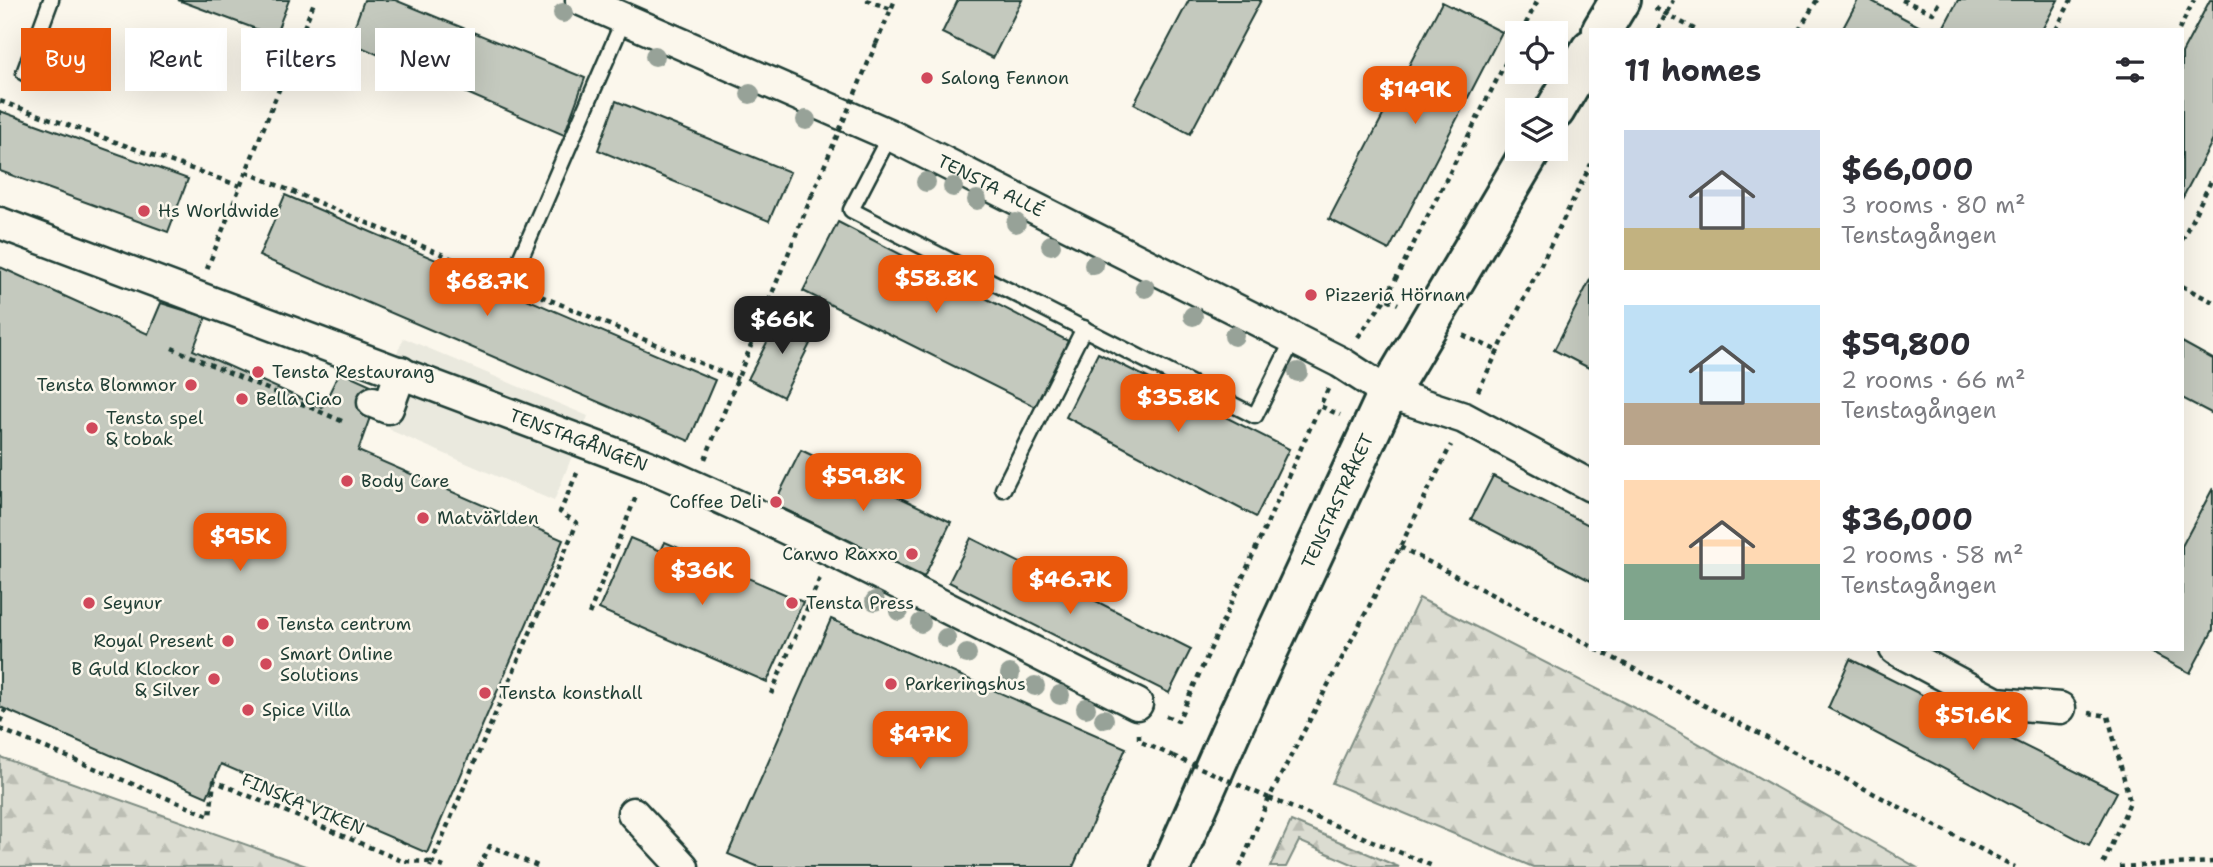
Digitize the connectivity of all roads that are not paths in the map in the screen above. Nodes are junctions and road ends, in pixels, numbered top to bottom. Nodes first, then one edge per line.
1 (51, 0) edge
2 (581, 0) edge
3 (1619, 0) edge
4 (624, 19) junction
5 (41, 28) edge
6 (1603, 28) edge
7 (1589, 52) edge
8 (1562, 98) edge
9 (890, 135) junction
10 (1525, 161) edge
11 (0, 223) edge
12 (521, 257) dead end
13 (1084, 328) junction
14 (1293, 340) junction
15 (401, 372) junction
16 (1388, 393) junction
17 (373, 402) dead end
18 (1589, 485) edge
19 (1003, 489) dead end
20 (1899, 651) edge
21 (1137, 704) road end
22 (2060, 708) road end
23 (634, 814) dead end
24 (683, 867) edge
25 (1171, 867) edge

1 - 5 lane
2 - 4 street, TENSTA ALLÉ
3 - 6 street
4 - 9 street, TENSTA ALLÉ
4 - 12 lane
7 - 8 street
9 - 13 lane
9 - 14 street, TENSTA ALLÉ
10 - 16 street, TENSTASTRÅKET
11 - 15 street, TENSTAGÅNGEN
13 - 14 lane
13 - 19 lane
14 - 16 street, TENSTA ALLÉ
15 - 17 street
15 - 21 street, TENSTAGÅNGEN
16 - 18 street, TENSTA ALLÉ
16 - 25 street, TENSTASTRÅKET
20 - 22 street
23 - 24 street

